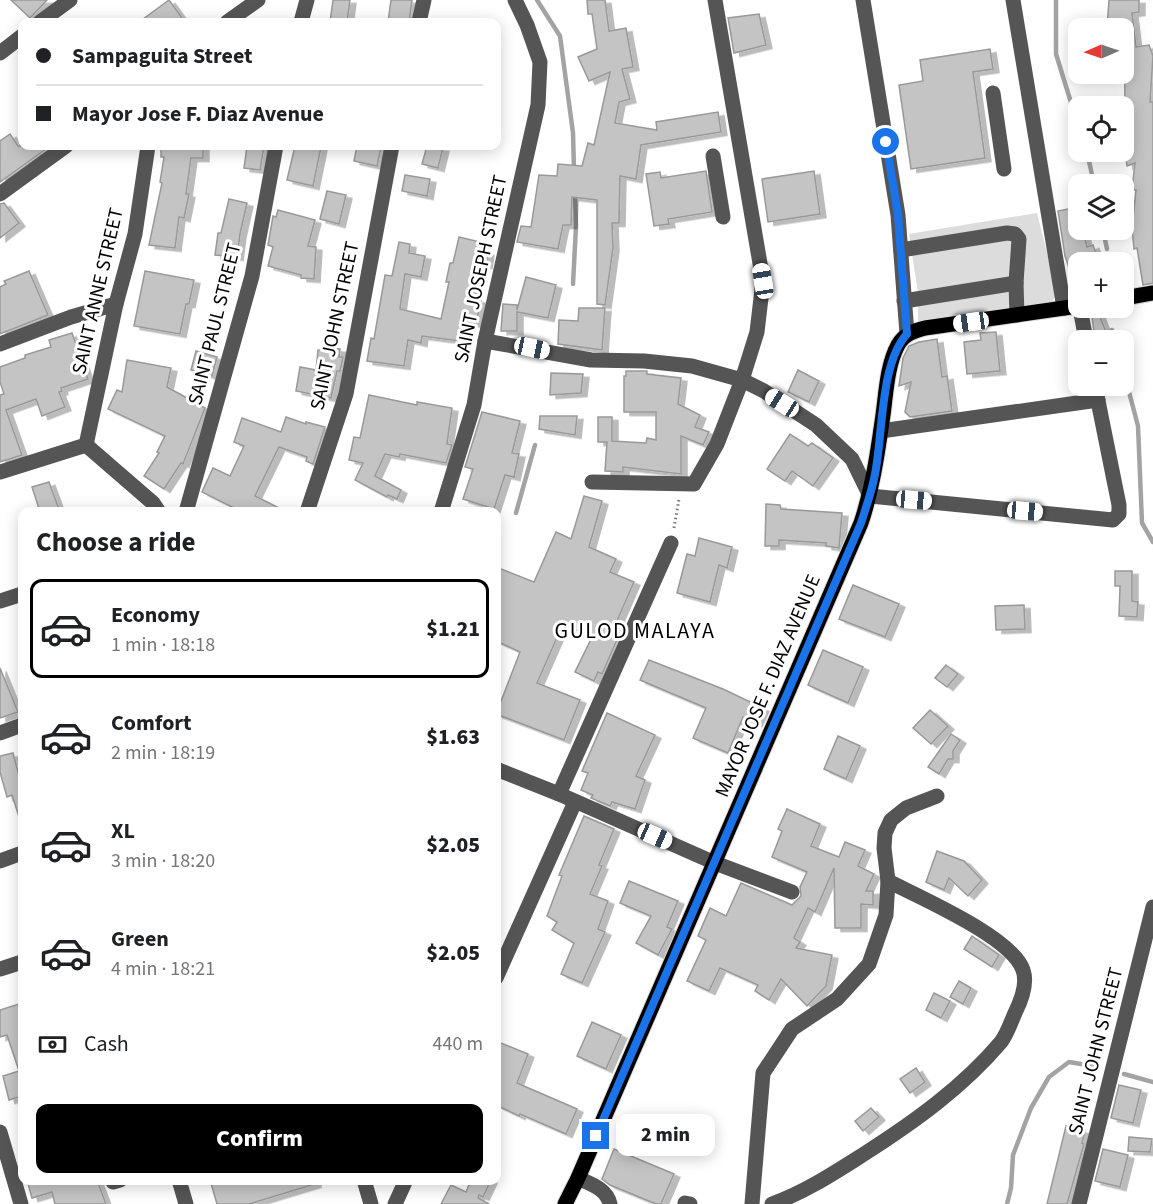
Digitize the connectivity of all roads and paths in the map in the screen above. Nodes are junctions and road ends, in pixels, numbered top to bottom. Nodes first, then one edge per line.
1 (70, 0) edge
2 (258, 0) edge
3 (307, 0) edge
4 (424, 0) edge
5 (515, 0) edge
6 (715, 0) edge
7 (863, 0) edge
8 (1013, 0) edge
9 (45, 18) edge
10 (233, 18) edge
11 (302, 18) edge
12 (420, 18) edge
13 (18, 39) edge
14 (0, 53) edge
15 (993, 93) dead end
16 (60, 150) edge
17 (147, 150) edge
18 (275, 150) edge
19 (391, 150) edge
20 (713, 156) dead end
21 (1004, 169) dead end
22 (0, 194) edge
23 (723, 218) dead end
24 (901, 250) junction
25 (1068, 277) edge
26 (1016, 283) junction
27 (1153, 293) edge
28 (1134, 296) edge
29 (904, 301) junction
30 (116, 304) junction
31 (1068, 308) edge
32 (1017, 315) junction
33 (907, 334) junction
34 (485, 341) junction
35 (0, 345) edge
36 (742, 380) junction
37 (1079, 396) edge
38 (1098, 396) edge
39 (881, 430) junction
40 (86, 445) junction
41 (0, 472) edge
42 (592, 482) dead end
43 (681, 485) junction
44 (870, 496) junction
45 (156, 507) edge
46 (187, 507) edge
47 (309, 507) edge
48 (443, 507) edge
49 (671, 543) joint
50 (18, 595) edge
51 (0, 601) edge
52 (18, 726) edge
53 (0, 733) edge
54 (501, 772) edge
55 (559, 794) junction
56 (937, 796) dead end
57 (575, 802) junction
58 (18, 854) edge
59 (0, 861) edge
60 (715, 862) junction
61 (888, 881) junction
62 (792, 892) dead end
63 (1153, 907) edge
64 (1150, 933) edge
65 (18, 963) edge
66 (501, 967) edge
67 (0, 969) edge
68 (0, 1132) edge
69 (578, 1178) junction
70 (181, 1185) edge
71 (365, 1185) edge
72 (404, 1185) edge
73 (21, 1204) edge
74 (186, 1204) edge
75 (371, 1204) edge
76 (395, 1204) edge
77 (565, 1204) edge
78 (610, 1204) edge
79 (752, 1204) edge
80 (772, 1204) edge
81 (1079, 1204) edge

1 - 9 street
2 - 10 street
3 - 11 street
4 - 12 street
5 - 34 street, SAINT JOSEPH STREET
6 - 36 street
7 - 24 street
8 - 25 street
13 - 14 street
15 - 21 street
16 - 22 street
17 - 30 street, SAINT ANNE STREET
18 - 46 street, SAINT PAUL STREET
19 - 47 street, SAINT JOHN STREET
20 - 23 street
24 - 26 street
24 - 29 street
26 - 29 street
26 - 32 street
27 - 28 main road
29 - 33 street
30 - 35 street
30 - 40 street, SAINT ANNE STREET
31 - 32 main road
32 - 33 main road
33 - 39 main road, MAYOR JOSE F. DIAZ AVENUE
34 - 36 street
34 - 48 street, SAINT JOSEPH STREET
36 - 43 street
36 - 44 street
37 - 39 street
38 - 44 street
39 - 44 main road, MAYOR JOSE F. DIAZ AVENUE
40 - 41 street
40 - 45 street
42 - 43 street
43 - 49 path
44 - 60 main road, MAYOR JOSE F. DIAZ AVENUE
49 - 55 street
50 - 51 street
52 - 53 street
54 - 55 street
55 - 57 street
56 - 61 street
57 - 60 street
57 - 66 street
58 - 59 street
60 - 62 street
60 - 69 main road, MAYOR JOSE F. DIAZ AVENUE
61 - 79 street
61 - 80 street
63 - 64 street, SAINT JOHN STREET
64 - 81 street, SAINT JOHN STREET
65 - 67 street
68 - 73 street
69 - 77 main road, MAYOR JOSE F. DIAZ AVENUE
69 - 78 street
70 - 74 street
71 - 75 street
72 - 76 street

